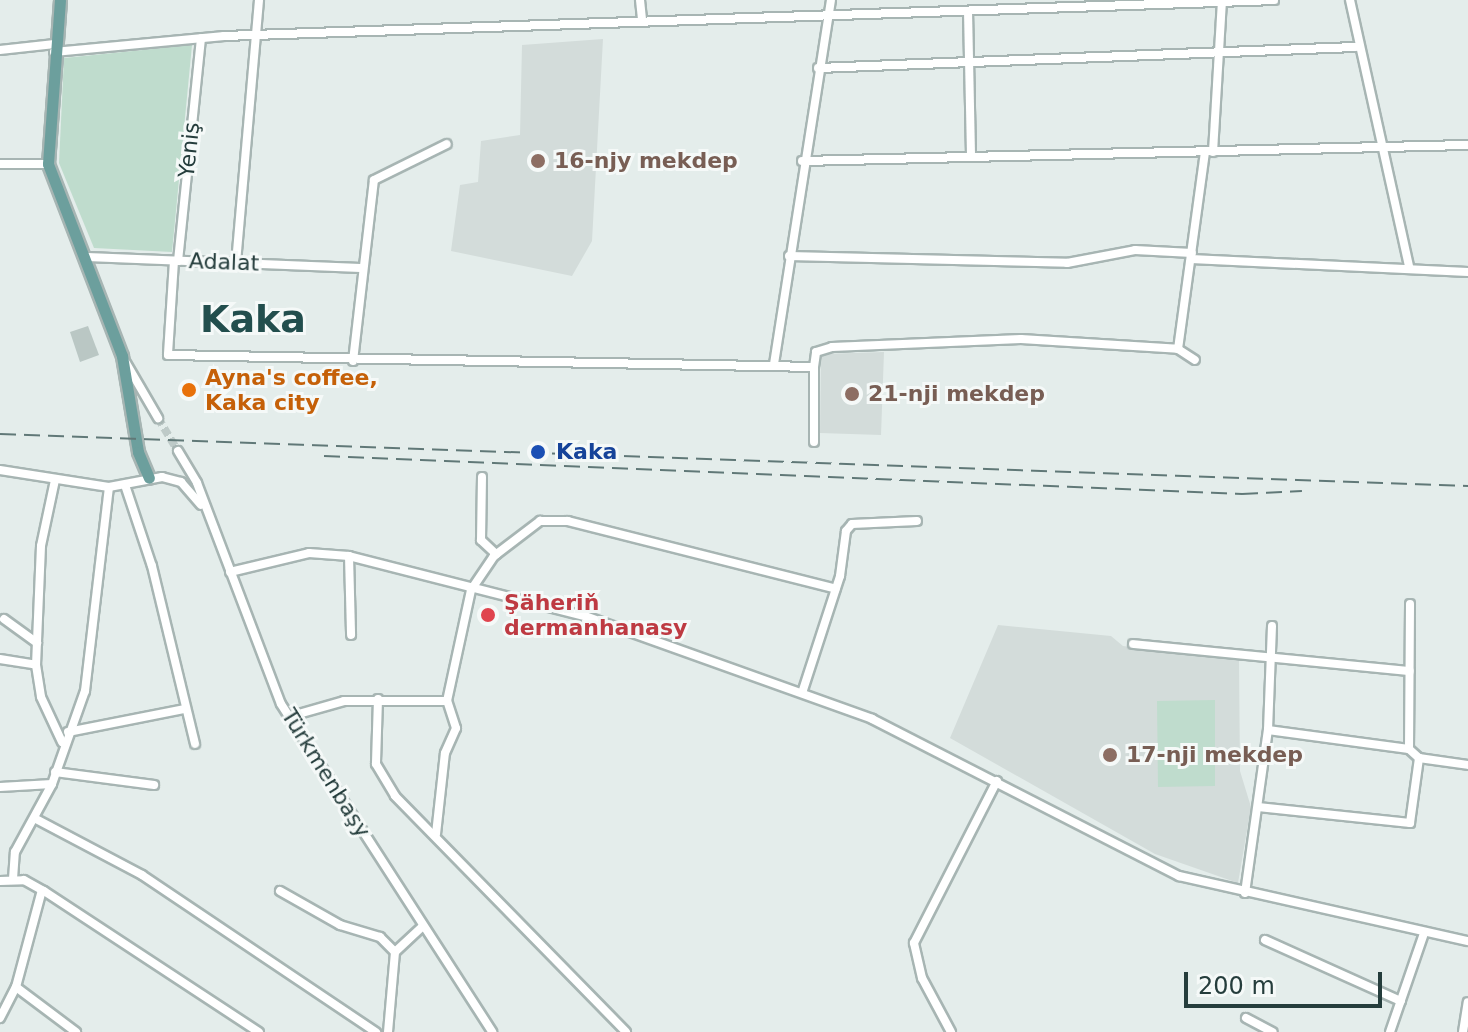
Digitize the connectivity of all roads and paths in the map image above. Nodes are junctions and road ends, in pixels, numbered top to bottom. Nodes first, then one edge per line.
1 (60, 0) edge
2 (259, 0) edge
3 (640, 0) edge
4 (831, 0) edge
5 (1274, 0) edge
6 (1350, 0) edge
7 (1222, 2) edge
8 (968, 11) junction
9 (827, 15) junction
10 (642, 20) junction
11 (256, 35) junction
12 (201, 38) junction
13 (1356, 47) junction
14 (54, 48) junction
15 (0, 50) edge
16 (1221, 54) junction
17 (969, 64) junction
18 (818, 68) junction
19 (447, 144) dead end
20 (1468, 145) edge
21 (1385, 149) junction
22 (1209, 152) junction
23 (971, 157) junction
24 (802, 161) junction
25 (0, 164) edge
26 (48, 164) junction
27 (789, 256) junction
28 (1192, 256) junction
29 (85, 257) junction
30 (176, 261) junction
31 (236, 263) junction
32 (1409, 267) junction
33 (363, 268) junction
34 (1468, 272) edge
35 (1178, 349) junction
36 (122, 356) junction
37 (1195, 360) dead end
38 (353, 361) junction
39 (774, 364) junction
40 (814, 367) junction
41 (158, 418) tunnel mouth
42 (814, 442) dead end
43 (178, 451) tunnel mouth
44 (0, 470) edge
45 (482, 477) dead end
46 (149, 478) junction
47 (55, 480) junction
48 (125, 485) junction
49 (109, 487) junction
50 (207, 515) junction
51 (917, 521) dead end
52 (496, 554) junction
53 (349, 556) junction
54 (230, 572) junction
55 (836, 589) junction
56 (471, 590) junction
57 (1410, 604) dead end
58 (4, 619) dead end
59 (1272, 626) dead end
60 (351, 635) dead end
61 (37, 643) junction
62 (1133, 644) dead end
63 (1270, 654) junction
64 (0, 659) edge
65 (36, 665) junction
66 (1410, 671) junction
67 (803, 690) junction
68 (378, 699) junction
69 (447, 701) junction
70 (184, 709) junction
71 (288, 717) junction
72 (1268, 730) junction
73 (68, 732) junction
74 (62, 742) junction
75 (195, 744) dead end
76 (1409, 749) junction
77 (1419, 758) junction
78 (1468, 765) edge
79 (55, 772) junction
80 (997, 781) junction
81 (52, 784) junction
82 (154, 785) dead end
83 (0, 787) edge
84 (1258, 807) junction
85 (36, 819) junction
86 (436, 834) junction
87 (13, 879) junction
88 (0, 881) edge
89 (42, 890) junction
90 (280, 891) dead end
91 (1245, 893) junction
92 (423, 926) junction
93 (1424, 933) junction
94 (1265, 940) dead end
95 (1468, 941) edge
96 (395, 952) junction
97 (16, 987) junction
98 (1401, 1001) junction
99 (1468, 1002) edge
100 (0, 1018) edge
101 (1246, 1018) dead end
102 (76, 1032) edge
103 (259, 1032) edge
104 (376, 1032) edge
105 (388, 1032) edge
106 (492, 1032) edge
107 (626, 1032) edge
108 (951, 1032) edge
109 (1272, 1032) edge
110 (1390, 1032) edge
111 (1463, 1032) edge

1 - 14 main road
2 - 11 street
3 - 10 street
4 - 9 street
5 - 7 street
6 - 13 street
7 - 8 street
7 - 16 street
8 - 9 street
8 - 17 street
9 - 10 street
9 - 18 street
10 - 11 street
11 - 12 street
11 - 31 street
12 - 14 street
12 - 30 street, Yeniş
13 - 16 street
13 - 21 street
14 - 15 street
14 - 26 main road
16 - 17 street
16 - 22 street
17 - 18 street
17 - 23 street
18 - 24 street
19 - 33 street
20 - 21 street
21 - 22 street
21 - 32 street
22 - 23 street
22 - 28 street
23 - 24 street
24 - 27 street
25 - 26 street
26 - 29 main road
27 - 28 street
27 - 39 street
28 - 32 street
28 - 35 street
29 - 30 street, Adalat
29 - 36 main road
30 - 31 street, Adalat
30 - 38 street, Yeniş
31 - 33 street, Adalat
32 - 34 street
33 - 38 street
35 - 37 street
35 - 40 street
36 - 41 street
36 - 46 main road
38 - 39 street
39 - 40 street
40 - 42 street
43 - 50 street, Türkmenbaşy
44 - 47 street
45 - 52 street
46 - 48 street
46 - 50 street
47 - 49 street
47 - 61 street
48 - 49 street
48 - 70 street
49 - 73 street
50 - 54 street, Türkmenbaşy
51 - 55 street
52 - 55 street
52 - 56 street
53 - 54 street
53 - 56 street
53 - 60 street
54 - 71 street, Türkmenbaşy
55 - 67 street
56 - 67 street
56 - 69 street
57 - 66 street
58 - 61 street
59 - 63 street
61 - 65 street
62 - 63 street
63 - 66 street
63 - 72 street
64 - 65 street
65 - 74 street
66 - 76 street
67 - 80 street
68 - 69 street
68 - 71 street
68 - 86 street
69 - 86 street
70 - 73 street
70 - 75 street
71 - 92 street, Türkmenbaşy
72 - 76 street
72 - 84 street
73 - 74 street
74 - 79 street
76 - 77 street
77 - 78 street
77 - 84 street
79 - 81 street
79 - 82 street
80 - 91 street
80 - 108 street
81 - 83 street
81 - 85 street
84 - 91 street
85 - 87 street
85 - 104 street
86 - 107 street
87 - 88 street
87 - 89 street
89 - 97 street
89 - 103 street
90 - 96 street
91 - 93 street
92 - 96 street
92 - 106 street, Türkmenbaşy
93 - 95 street
93 - 98 street
94 - 98 street
96 - 105 street
97 - 100 street
97 - 102 street
98 - 110 street
99 - 111 street
101 - 109 street

